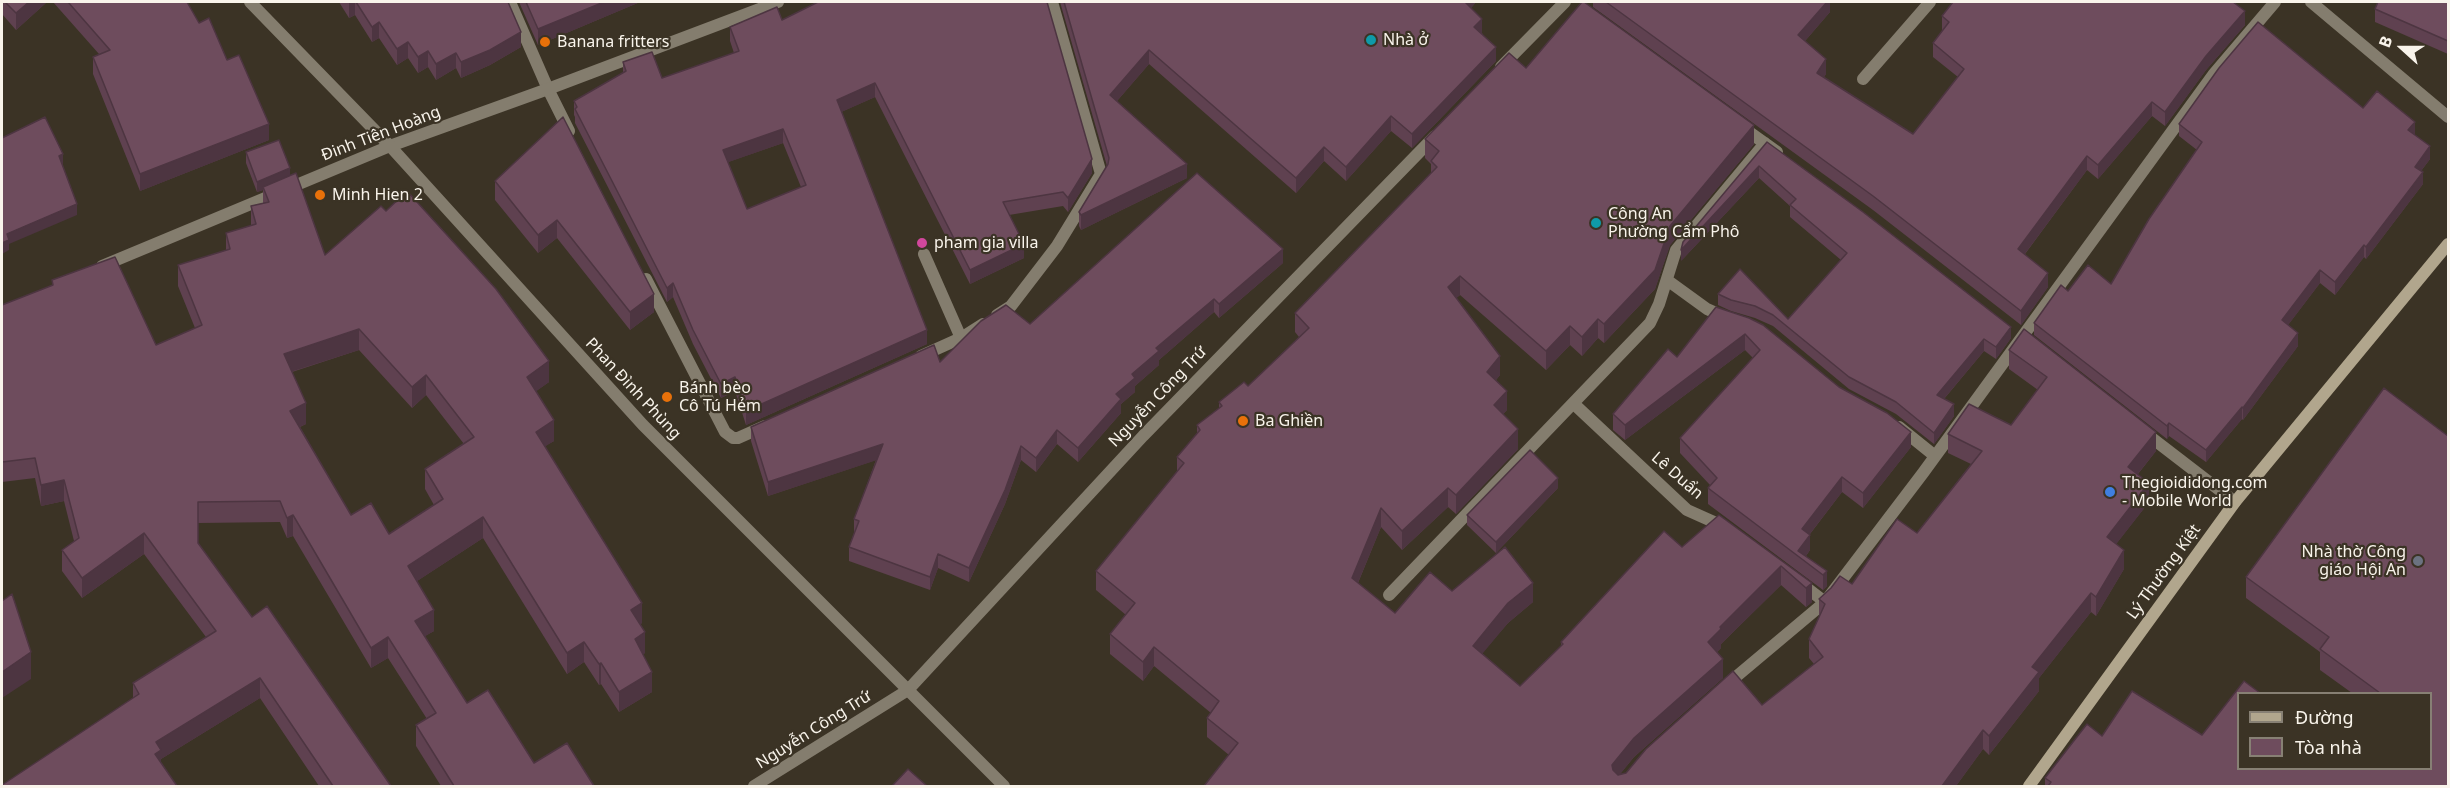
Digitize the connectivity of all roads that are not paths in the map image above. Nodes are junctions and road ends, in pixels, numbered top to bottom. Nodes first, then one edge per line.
1 (250, 2) edge
2 (510, 2) edge
3 (778, 2) edge
4 (1053, 2) edge
5 (1565, 2) edge
6 (1930, 2) edge
7 (2275, 2) edge
8 (2311, 2) edge
9 (1491, 78) edge
10 (1863, 79) dead end
11 (548, 89) junction
12 (2448, 117) edge
13 (1736, 122) edge
14 (1441, 129) edge
15 (574, 141) edge
16 (1764, 143) junction
17 (390, 146) junction
18 (1783, 156) edge
19 (2448, 244) edge
20 (924, 254) dead end
21 (639, 266) edge
22 (88, 272) edge
23 (1667, 280) junction
24 (1736, 321) edge
25 (961, 338) junction
26 (908, 361) edge
27 (1574, 404) junction
28 (781, 418) edge
29 (1892, 422) edge
30 (2133, 424) edge
31 (1935, 456) junction
32 (2235, 502) junction
33 (1740, 537) edge
34 (1787, 573) edge
35 (1389, 595) dead end
36 (1826, 602) junction
37 (908, 690) junction
38 (1716, 694) edge
39 (754, 786) edge
40 (1004, 786) edge
41 (2029, 786) edge

1 - 17 street, Phan Đình Phùng
2 - 11 street
3 - 11 street, Đinh Tiên Hoàng
4 - 25 street
5 - 9 street
6 - 10 street
7 - 31 street
8 - 12 street
11 - 15 street
11 - 17 street, Đinh Tiên Hoàng
13 - 16 street
14 - 37 street, Nguyễn Công Trứ
16 - 18 street
16 - 23 street
17 - 22 street, Đinh Tiên Hoàng
17 - 37 street, Phan Đình Phùng
19 - 32 main road, Lý Thường Kiệt
20 - 25 street
21 - 28 street
23 - 24 street
23 - 27 street
25 - 26 street
27 - 33 street, Lê Duẩn
27 - 35 street
29 - 31 street
30 - 32 street
31 - 36 street
32 - 41 main road, Lý Thường Kiệt
34 - 36 street
36 - 38 street
37 - 39 street, Nguyễn Công Trứ
37 - 40 street, Phan Đình Phùng

